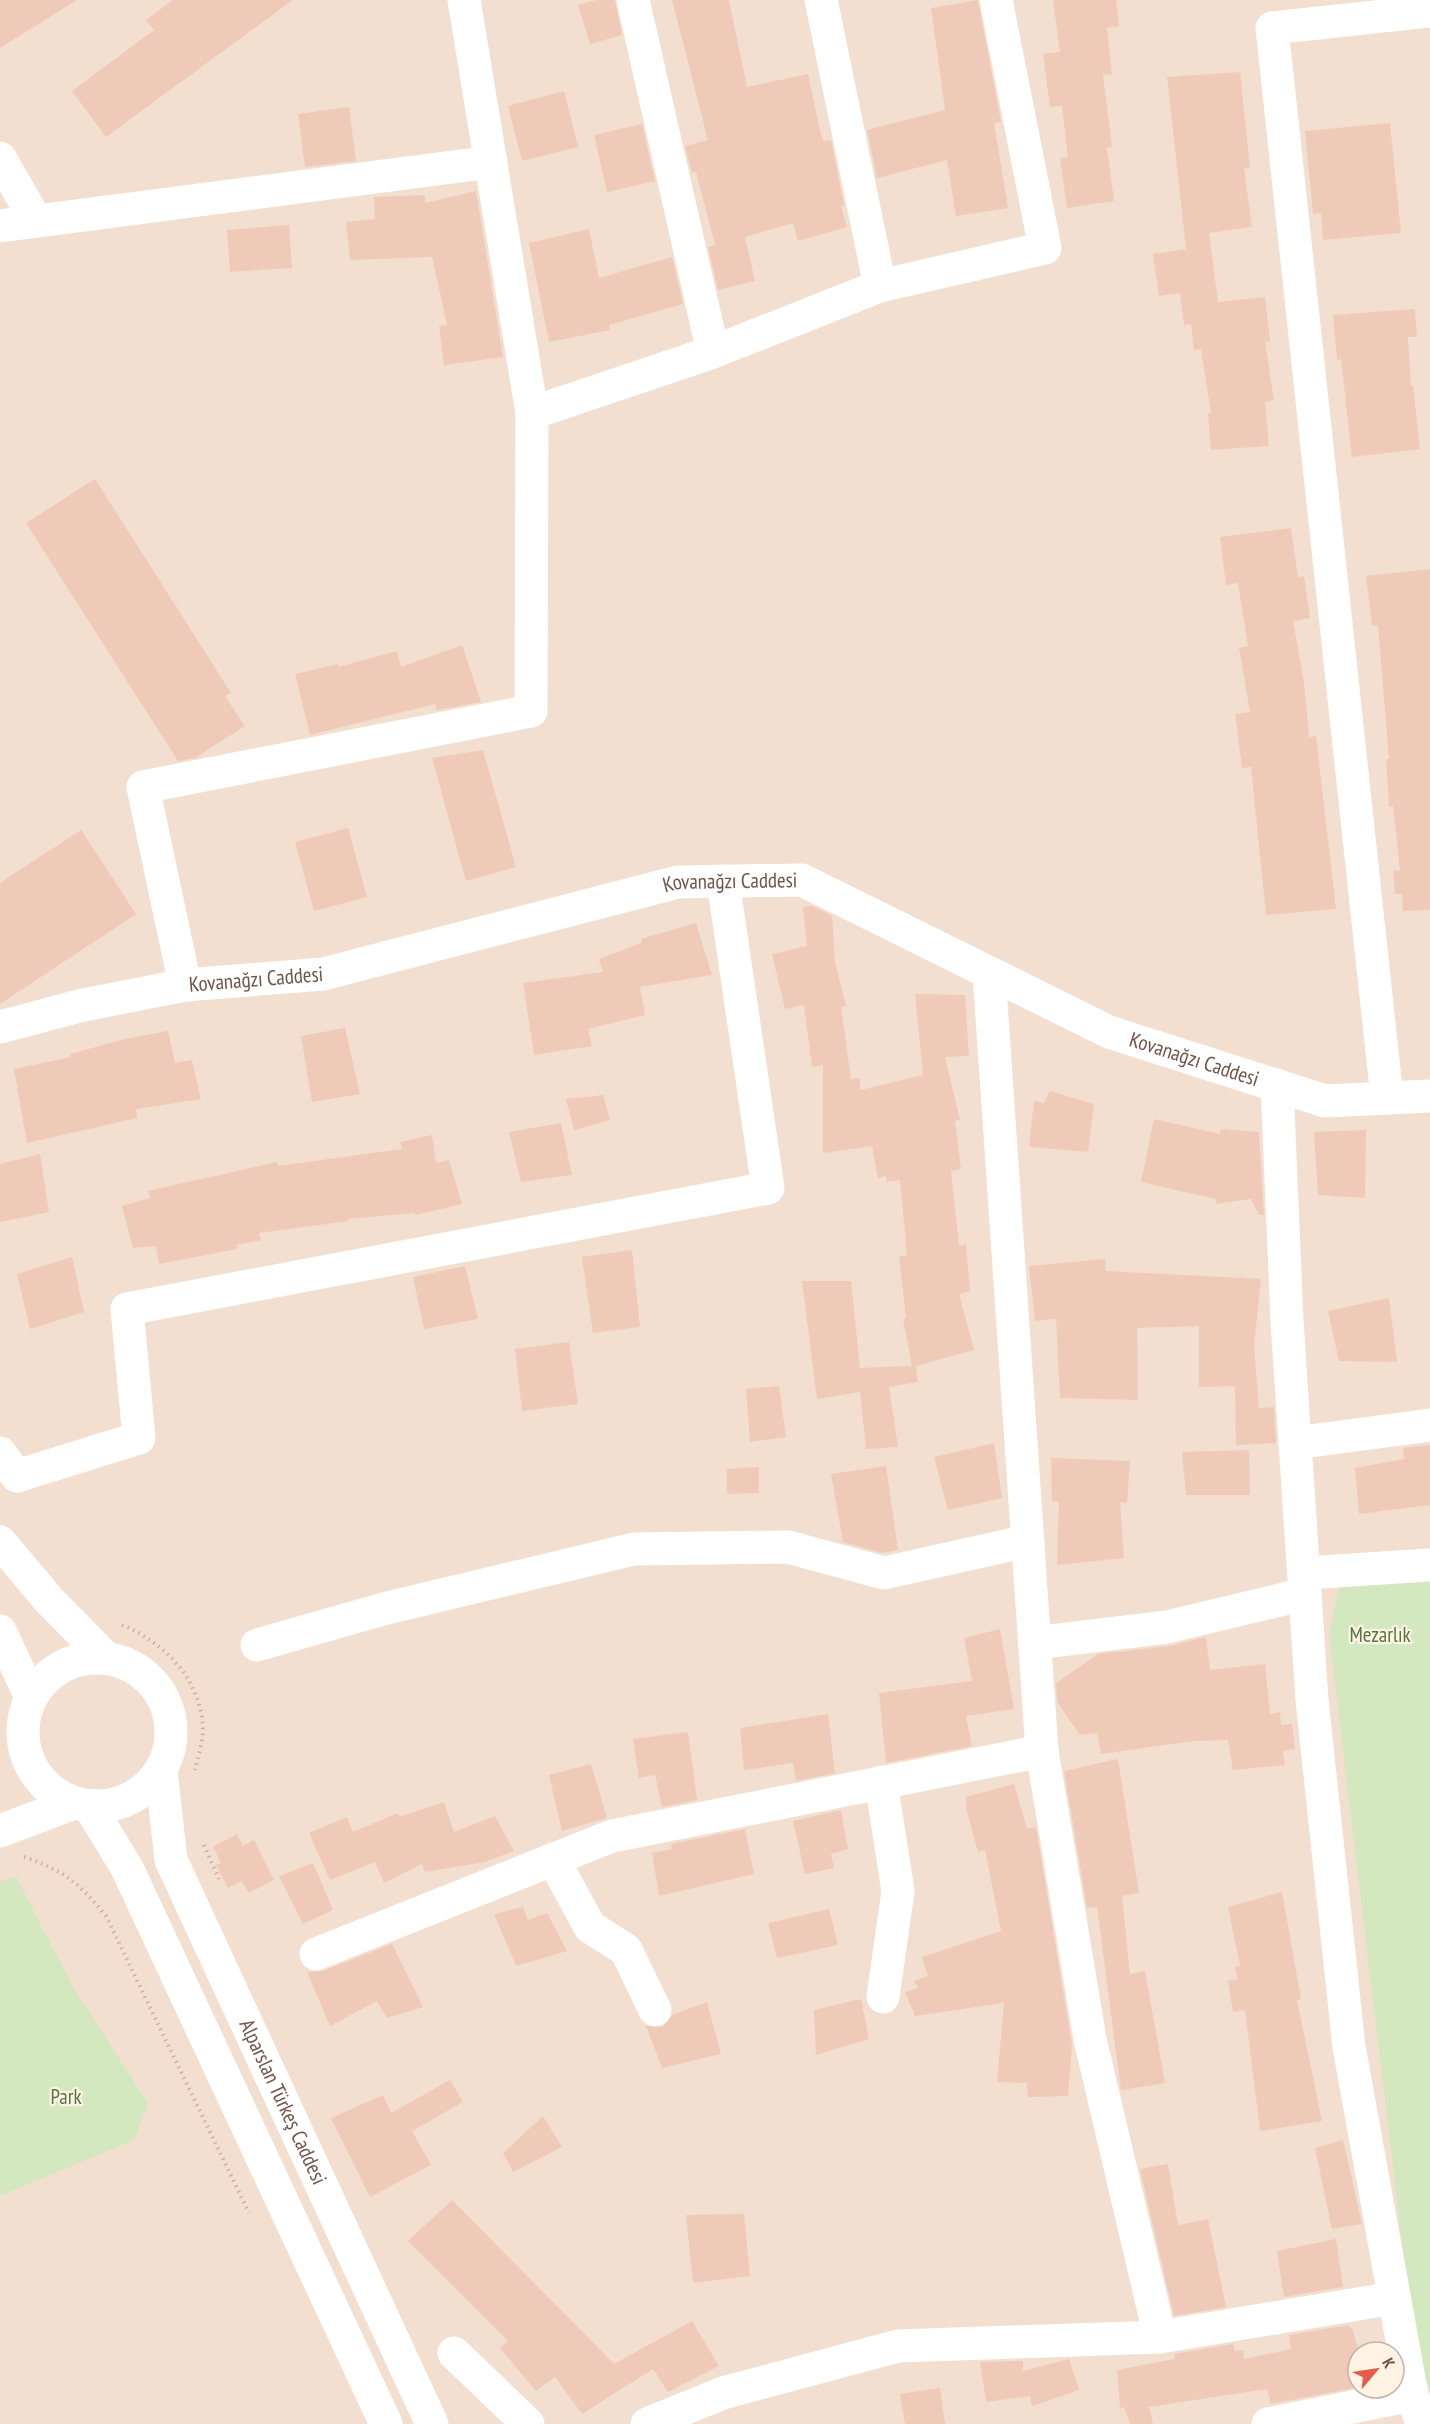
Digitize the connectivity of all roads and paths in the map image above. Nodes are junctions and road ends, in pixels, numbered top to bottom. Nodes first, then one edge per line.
1 (464, 0) edge
2 (633, 0) edge
3 (821, 0) edge
4 (996, 0) edge
5 (1430, 11) edge
6 (0, 158) edge
7 (490, 162) junction
8 (36, 221) junction
9 (0, 226) edge
10 (880, 286) junction
11 (713, 352) junction
12 (532, 413) junction
13 (723, 881) junction
14 (989, 973) junction
15 (185, 985) junction
16 (0, 1027) edge
17 (1277, 1085) junction
18 (1430, 1096) edge
19 (1387, 1098) junction
20 (1430, 1425) edge
21 (1295, 1443) junction
22 (8, 1464) edge
23 (1028, 1540) junction
24 (0, 1542) edge
25 (1430, 1565) edge
26 (1305, 1583) junction
27 (118, 1624) dead end
28 (0, 1631) edge
29 (1035, 1643) junction
30 (257, 1645) dead end
31 (105, 1657) junction
32 (31, 1697) junction
33 (11, 1740) edge
34 (1042, 1751) junction
35 (161, 1771) junction
36 (195, 1775) dead end
37 (881, 1782) junction
38 (81, 1804) junction
39 (203, 1843) dead end
40 (10, 1844) edge
41 (553, 1859) junction
42 (221, 1885) dead end
43 (316, 1954) dead end
44 (883, 1997) dead end
45 (655, 2010) dead end
46 (254, 2223) dead end
47 (1394, 2298) junction
48 (1160, 2337) junction
49 (454, 2353) dead end
50 (1417, 2410) edge
51 (386, 2424) edge
52 (432, 2424) edge
53 (528, 2424) edge
54 (647, 2424) edge
55 (1268, 2424) edge

1 - 7 street
2 - 11 street
3 - 10 street
4 - 10 street
5 - 19 street
6 - 8 street
7 - 8 street
7 - 12 street
8 - 9 street
10 - 11 street
11 - 12 street
12 - 15 street
13 - 14 street, Kovanağzı Caddesi
13 - 15 street, Kovanağzı Caddesi
13 - 22 street
14 - 17 street, Kovanağzı Caddesi
14 - 23 street
15 - 16 street, Kovanağzı Caddesi
17 - 19 street, Kovanağzı Caddesi
17 - 21 street
18 - 19 street, Kovanağzı Caddesi
20 - 21 street
21 - 26 street
23 - 29 street
23 - 30 street
24 - 31 street
25 - 26 street
26 - 29 street
26 - 47 street
27 - 36 path
28 - 32 street
29 - 34 street
31 - 32 street
31 - 35 street
32 - 33 street
33 - 38 street
34 - 37 street
34 - 48 street
35 - 38 street
35 - 52 street, Alparslan Türkeş Caddesi
37 - 41 street
37 - 44 street
38 - 40 street
38 - 51 street, Alparslan Türkeş Caddesi
39 - 42 path
40 - 46 path
41 - 43 street
41 - 45 street
47 - 48 street
47 - 50 street
48 - 54 street
49 - 53 street
50 - 55 street

